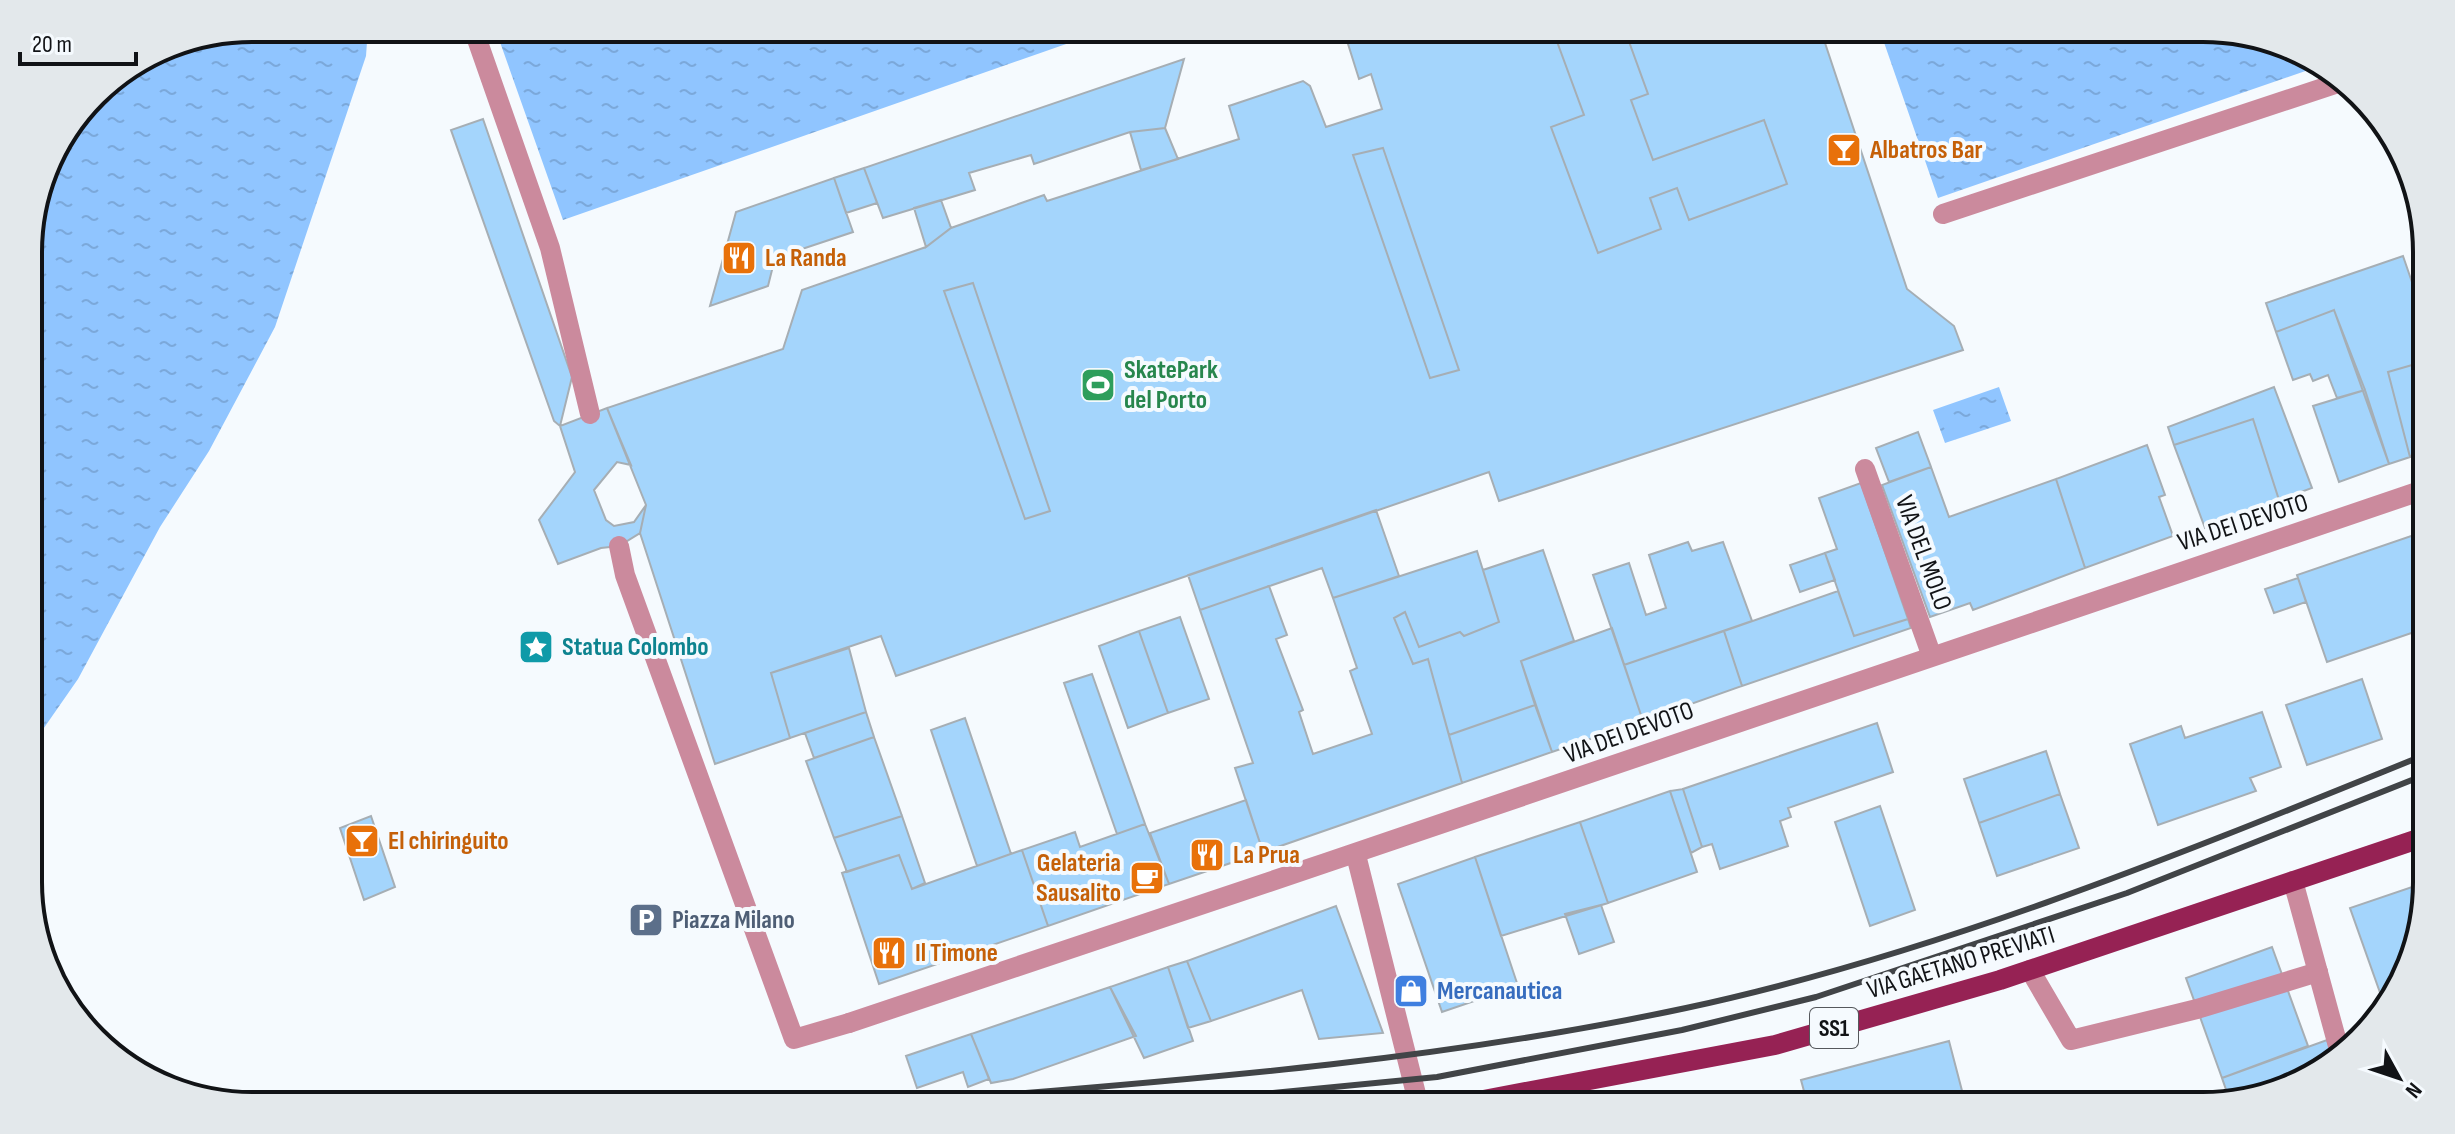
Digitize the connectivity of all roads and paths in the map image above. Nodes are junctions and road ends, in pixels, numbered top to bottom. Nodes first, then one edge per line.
1 (478, 42) edge
2 (2331, 85) edge
3 (1943, 214) dead end
4 (590, 414) dead end
5 (1865, 469) dead end
6 (2413, 493) edge
7 (619, 546) dead end
8 (1931, 654) junction
9 (2413, 841) edge
10 (1356, 855) junction
11 (2293, 881) junction
12 (2030, 970) junction
13 (2318, 972) junction
14 (2337, 1043) edge
15 (1415, 1092) edge
16 (1526, 1092) edge

1 - 4 street
2 - 3 street
5 - 8 street, VIA DEL MOLO
6 - 8 street, VIA DEI DEVOTO
7 - 10 street, VIA DEI DEVOTO
8 - 10 street, VIA DEI DEVOTO
9 - 11 main road, VIA GAETANO PREVIATI / SS1
10 - 15 street
11 - 12 main road, VIA GAETANO PREVIATI / SS1
11 - 13 street
12 - 13 street
12 - 16 main road, VIA GAETANO PREVIATI / SS1
13 - 14 street

